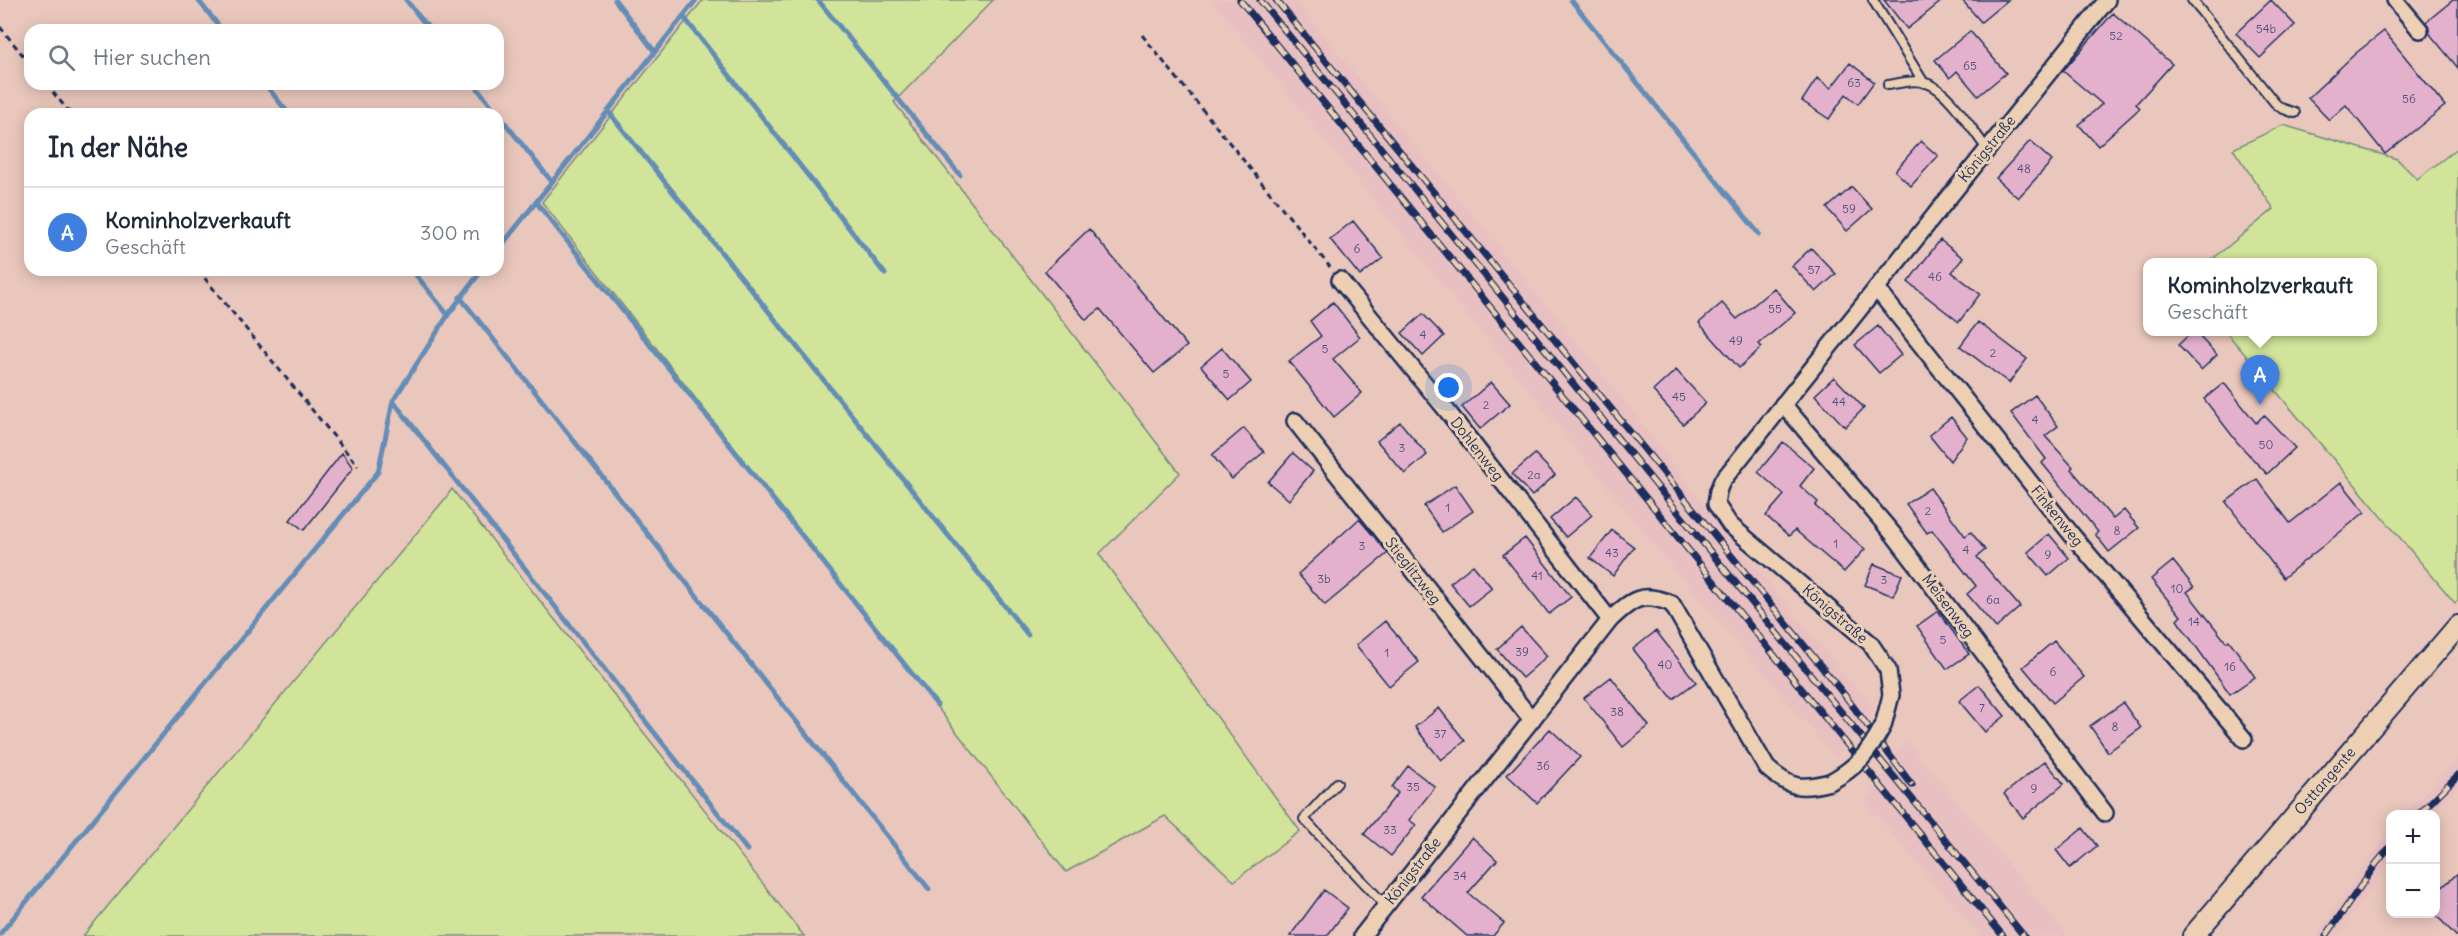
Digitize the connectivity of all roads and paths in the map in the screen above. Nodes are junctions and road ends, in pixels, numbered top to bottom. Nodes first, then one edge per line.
1 (1874, 0) edge
2 (2107, 0) edge
3 (2192, 0) edge
4 (2395, 0) edge
5 (0, 27) edge
6 (2420, 30) dead end
7 (1142, 35) dead end
8 (24, 57) edge
9 (1924, 82) junction
10 (1888, 85) dead end
11 (51, 90) edge
12 (66, 108) edge
13 (2295, 113) dead end
14 (1987, 149) junction
15 (203, 276) edge
16 (1340, 280) joint
17 (1876, 288) junction
18 (1783, 404) junction
19 (1295, 421) dead end
20 (358, 466) dead end
21 (1610, 620) junction
22 (2458, 626) edge
23 (1532, 720) junction
24 (2244, 740) dead end
25 (1337, 783) dead end
26 (2105, 813) dead end
27 (1386, 906) junction
28 (1362, 936) edge
29 (2193, 936) edge

1 - 9 lane
2 - 14 street, Königstraße
3 - 13 lane
4 - 6 street
5 - 8 path
7 - 16 path
9 - 10 lane
9 - 14 lane
11 - 12 path
14 - 17 street, Königstraße
15 - 20 path
16 - 21 street, Dohlenweg
17 - 18 street, Königstraße
17 - 24 street, Finkenweg
18 - 21 street, Königstraße, bridge
18 - 26 street, Meisenweg
19 - 23 street, Stieglitzweg
21 - 23 street, Königstraße
22 - 29 main road, Osttangente
23 - 27 street, Königstraße
25 - 27 lane
27 - 28 street, Königstraße

